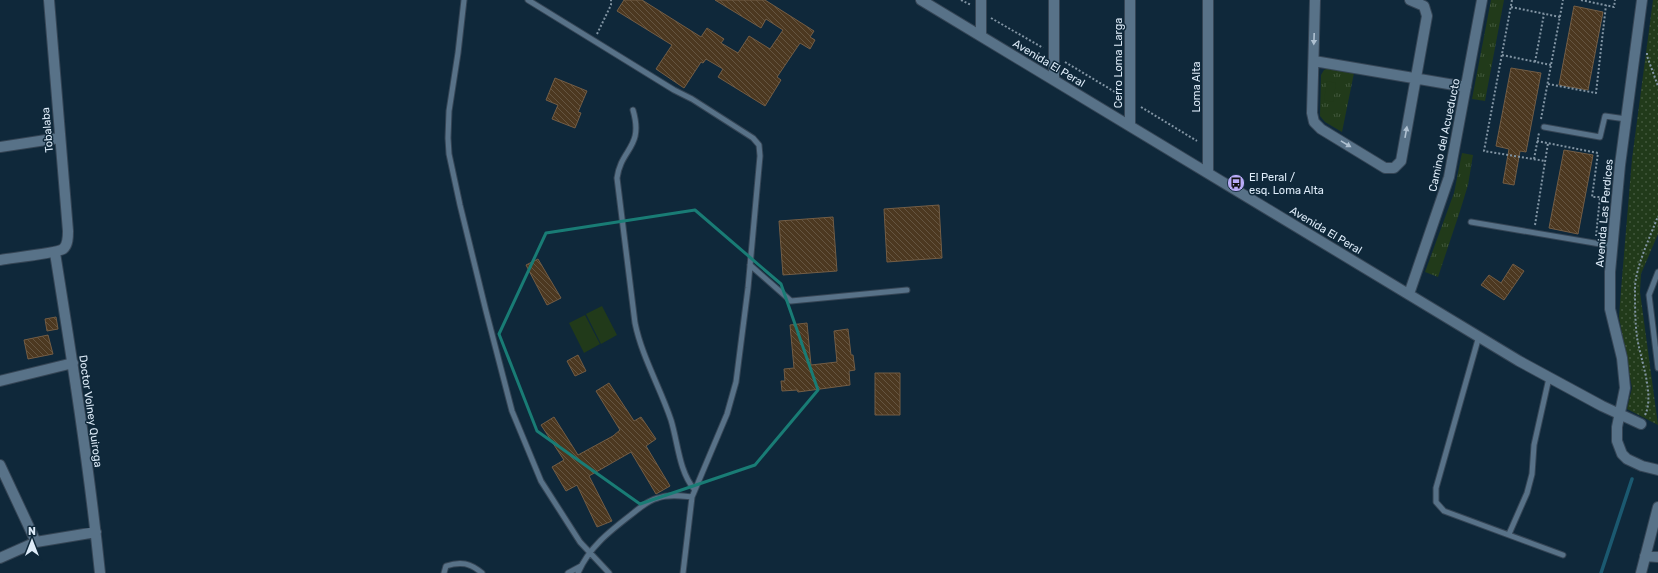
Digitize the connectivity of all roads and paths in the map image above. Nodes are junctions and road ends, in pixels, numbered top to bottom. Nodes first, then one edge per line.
1 (49, 0) edge
2 (464, 0) edge
3 (528, 0) edge
4 (611, 0) edge
5 (921, 0) edge
6 (961, 0) edge
7 (981, 0) edge
8 (1054, 0) edge
9 (1130, 0) edge
10 (1208, 0) edge
11 (1315, 0) edge
12 (1410, 0) edge
13 (1482, 0) edge
14 (1512, 0) edge
15 (1563, 0) edge
16 (1580, 0) edge
17 (1615, 0) edge
18 (1642, 0) edge
19 (1606, 5) junction
20 (1510, 7) junction
21 (981, 12) junction
22 (1544, 14) junction
23 (1560, 17) junction
24 (981, 36) junction
25 (594, 40) junction
26 (1648, 49) dead end
27 (1054, 55) junction
28 (1502, 55) junction
29 (1314, 61) junction
30 (1535, 62) junction
31 (1551, 65) junction
32 (1415, 78) junction
33 (1054, 80) junction
34 (1548, 84) junction
35 (1658, 86) edge
36 (1466, 87) junction
37 (1130, 101) junction
38 (633, 110) dead end
39 (1626, 119) junction
40 (1130, 126) junction
41 (1544, 127) dead end
42 (59, 138) junction
43 (1538, 141) junction
44 (1548, 143) junction
45 (0, 147) edge
46 (1208, 148) junction
47 (1534, 159) junction
48 (1545, 161) junction
49 (1208, 174) junction
50 (1471, 222) dead end
51 (1534, 232) junction
52 (1595, 243) junction
53 (1612, 246) junction
54 (55, 252) junction
55 (0, 260) edge
56 (750, 265) junction
57 (1658, 272) edge
58 (907, 290) dead end
59 (1409, 294) junction
60 (1480, 336) junction
61 (73, 363) junction
62 (1658, 368) edge
63 (1549, 378) junction
64 (0, 381) edge
65 (1620, 416) junction
66 (1641, 424) dead end
67 (0, 465) edge
68 (1658, 470) edge
69 (694, 489) junction
70 (692, 497) junction
71 (1658, 506) edge
72 (96, 532) junction
73 (1509, 534) junction
74 (36, 542) junction
75 (589, 553) junction
76 (1563, 555) dead end
77 (1645, 556) junction
78 (0, 558) edge
79 (1658, 558) edge
80 (581, 566) junction
81 (100, 573) edge
82 (444, 573) edge
83 (482, 573) edge
84 (568, 573) edge
85 (578, 573) edge
86 (609, 573) edge
87 (683, 573) edge
88 (1641, 573) edge

1 - 42 street, Tobalaba
2 - 75 lane
3 - 25 lane
4 - 25 path
5 - 24 street, Avenida El Peral
6 - 21 path
7 - 21 street
8 - 27 street
9 - 37 street, Cerro Loma Larga
10 - 46 street, Loma Alta
11 -> 29 street
12 - 32 street
13 - 36 street, Camino del Acueducto
14 - 20 path
15 - 23 path
16 - 19 path
17 - 19 path
18 - 39 street, Avenida Las Perdices
19 - 34 path
20 - 22 path
20 - 28 path
21 - 24 street
21 - 27 path
22 - 23 path
22 - 30 path
23 - 31 path
24 - 33 street, Avenida El Peral
25 - 56 lane
26 - 35 path
27 - 33 street
27 - 37 path
28 - 30 path
28 - 47 path
29 - 32 street
29 -> 32 street
30 - 31 path
31 - 34 path
32 - 36 street
33 - 40 street, Avenida El Peral
34 - 43 path
36 - 59 street, Camino del Acueducto
37 - 40 street, Cerro Loma Larga
37 - 46 path
38 - 69 lane
39 - 41 lane
39 - 53 street, Avenida Las Perdices
40 - 49 street, Avenida El Peral
42 - 45 street
42 - 54 street, Tobalaba
43 - 44 path
43 - 47 path
44 - 48 path
44 - 52 path
46 - 49 street, Loma Alta
47 - 48 path
48 - 51 path
49 - 59 street, Avenida El Peral
50 - 51 lane
51 - 52 lane
52 - 53 lane
53 - 65 street, Avenida Las Perdices
54 - 55 street
54 - 61 street, Doctor Volney Quiroga
56 - 58 lane
56 - 69 lane
57 - 62 lane
59 - 60 street, Avenida El Peral
60 - 63 street, Avenida El Peral
60 - 73 lane
61 - 64 street
61 - 72 street, Doctor Volney Quiroga
63 - 65 street, Avenida El Peral
63 - 73 lane
65 - 66 street, Avenida El Peral
65 - 68 street, Avenida Las Perdices
67 - 74 street
69 - 70 lane
70 - 75 lane
70 - 87 lane
71 - 77 street
72 - 74 street
72 - 81 street, Doctor Volney Quiroga
73 - 76 lane
74 - 78 street
75 - 80 lane
75 - 86 lane
77 - 79 street
77 - 88 street
80 - 84 lane
80 - 85 lane
82 - 83 lane

